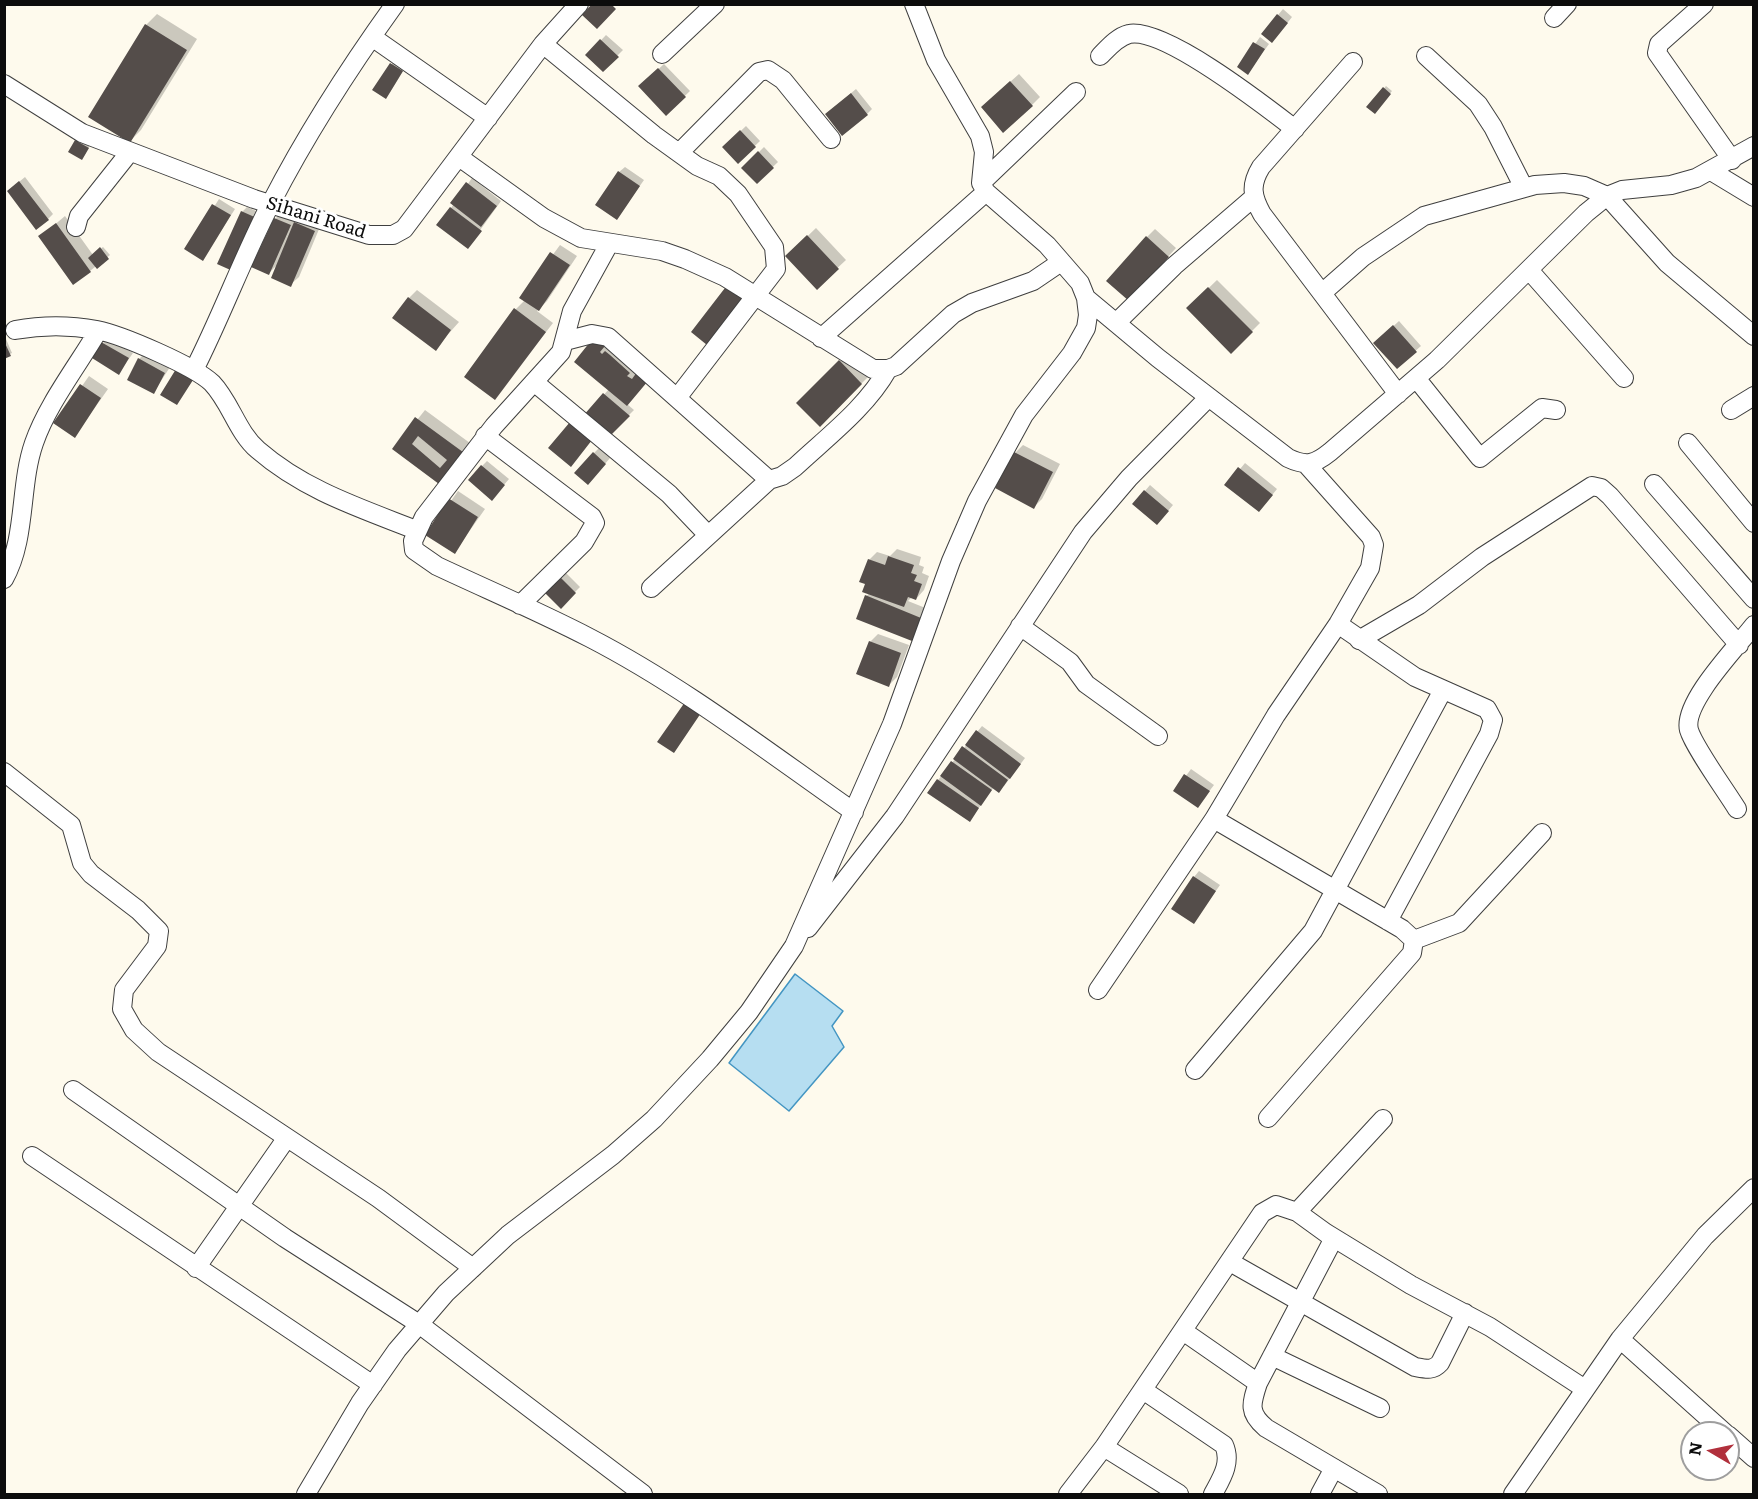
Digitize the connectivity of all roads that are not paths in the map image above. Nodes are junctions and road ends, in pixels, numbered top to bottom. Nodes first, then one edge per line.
1 (395, 4) edge
2 (715, 4) edge
3 (914, 4) edge
4 (1567, 4) edge
5 (1704, 4) edge
6 (577, 5) edge
7 (1554, 18) dead end
8 (372, 37) junction
9 (543, 44) junction
10 (662, 54) dead end
11 (1100, 56) dead end
12 (1426, 56) dead end
13 (1353, 62) dead end
14 (4, 84) edge
15 (1076, 92) dead end
16 (489, 118) junction
17 (1295, 129) junction
18 (831, 139) dead end
19 (1754, 146) edge
20 (129, 153) junction
21 (679, 153) junction
22 (459, 157) junction
23 (1732, 160) junction
24 (1711, 171) junction
25 (984, 187) junction
26 (1524, 188) junction
27 (1607, 196) junction
28 (1754, 197) edge
29 (1253, 198) junction
30 (270, 204) junction
31 (76, 227) dead end
32 (609, 244) junction
33 (1061, 262) junction
34 (1529, 270) junction
35 (1322, 293) junction
36 (757, 297) junction
37 (1086, 298) junction
38 (1116, 323) junction
39 (15, 330) dead end
40 (99, 330) junction
41 (1754, 336) edge
42 (821, 338) junction
43 (565, 341) junction
44 (888, 369) junction
45 (194, 370) junction
46 (1416, 378) junction
47 (1624, 378) dead end
48 (534, 382) junction
49 (1398, 394) junction
50 (1754, 396) edge
51 (1209, 397) junction
52 (676, 398) junction
53 (1556, 410) dead end
54 (1731, 410) dead end
55 (485, 436) junction
56 (1688, 443) dead end
57 (1307, 465) junction
58 (768, 480) junction
59 (1654, 484) dead end
60 (1754, 523) edge
61 (416, 530) junction
62 (708, 536) junction
63 (4, 579) edge
64 (651, 588) dead end
65 (1754, 599) edge
66 (520, 605) junction
67 (1338, 624) junction
68 (1754, 625) edge
69 (1020, 626) junction
70 (1359, 639) junction
71 (1738, 645) junction
72 (1443, 690) junction
73 (1158, 736) dead end
74 (4, 772) edge
75 (1737, 809) dead end
76 (854, 812) junction
77 (1214, 819) junction
78 (1542, 833) dead end
79 (1335, 890) junction
80 (1388, 921) junction
81 (1414, 940) junction
82 (794, 946) junction
83 (1098, 990) dead end
84 (1194, 1070) dead end
85 (73, 1090) dead end
86 (1268, 1118) dead end
87 (1383, 1119) dead end
88 (286, 1139) junction
89 (32, 1156) dead end
90 (1752, 1192) edge
91 (238, 1205) junction
92 (1297, 1212) junction
93 (1334, 1238) junction
94 (1230, 1262) junction
95 (196, 1268) junction
96 (473, 1268) junction
97 (1300, 1304) junction
98 (1465, 1313) junction
99 (419, 1324) junction
100 (1183, 1331) junction
101 (1620, 1339) junction
102 (1272, 1356) junction
103 (1258, 1383) junction
104 (373, 1385) junction
105 (1585, 1389) junction
106 (1143, 1390) junction
107 (1380, 1408) dead end
108 (1712, 1421) edge
109 (1740, 1446) edge
110 (1104, 1447) junction
111 (1754, 1458) edge
112 (1334, 1468) junction
113 (1221, 1492) edge
114 (306, 1494) edge
115 (643, 1494) edge
116 (1068, 1494) edge
117 (1179, 1494) edge
118 (1320, 1494) edge
119 (1378, 1494) edge
120 (1513, 1494) edge

1 - 8 street
2 - 10 street
3 - 25 street
4 - 7 street
5 - 23 street
6 - 9 street, Sihani Road
8 - 16 street
8 - 30 street
9 - 16 street, Sihani Road
9 - 21 street
11 - 17 street
12 - 26 street
13 - 17 street
14 - 20 street, Sihani Road
15 - 25 street
16 - 22 street, Sihani Road
17 - 29 street
18 - 21 street
19 - 23 street
20 - 30 street, Sihani Road
20 - 31 street
21 - 36 street
22 - 30 street, Sihani Road
22 - 32 street
23 - 24 street
24 - 27 street
24 - 28 street
25 - 33 street
25 - 42 street
26 - 27 street
26 - 35 street
27 - 34 street
27 - 41 street
29 - 35 street
29 - 38 street
30 - 45 street
32 - 36 street
32 - 43 street
33 - 37 street
33 - 44 street
34 - 46 street
34 - 47 street
35 - 49 street
36 - 42 street
36 - 52 street
37 - 38 street
37 - 76 street
38 - 51 street
39 - 40 street
40 - 45 street
40 - 63 street
42 - 44 street
43 - 48 street
43 - 52 street
44 - 58 street
45 - 61 street
46 - 49 street
46 - 53 street
48 - 55 street
48 - 62 street
49 - 57 street
50 - 54 street
51 - 57 street
51 - 69 street
52 - 58 street
55 - 61 street
55 - 66 street
56 - 60 street
57 - 67 street
58 - 62 street
59 - 65 street
61 - 66 street
62 - 64 street
66 - 76 street
67 - 70 street
67 - 77 street
68 - 71 street
69 - 73 street
69 - 82 street
70 - 71 street
70 - 72 street
71 - 75 street
72 - 79 street
72 - 80 street
74 - 88 street
76 - 82 street
77 - 79 street
77 - 83 street
78 - 81 street
79 - 80 street
79 - 84 street
80 - 81 street
81 - 86 street
82 - 96 street
85 - 91 street
87 - 92 street
88 - 91 street
88 - 96 street
89 - 95 street
90 - 101 street
91 - 95 street
91 - 99 street
92 - 93 street
92 - 94 street
93 - 97 street
93 - 98 street
94 - 97 street
94 - 100 street
95 - 104 street
96 - 99 street
97 - 98 street
97 - 102 street
98 - 105 street
99 - 104 street
99 - 115 street
100 - 103 street
100 - 106 street
101 - 105 street
101 - 108 street
102 - 103 street
102 - 107 street
103 - 112 street
104 - 114 street
105 - 120 street
106 - 110 street
106 - 113 street
109 - 111 street
110 - 116 street
110 - 117 street
112 - 118 street
112 - 119 street

